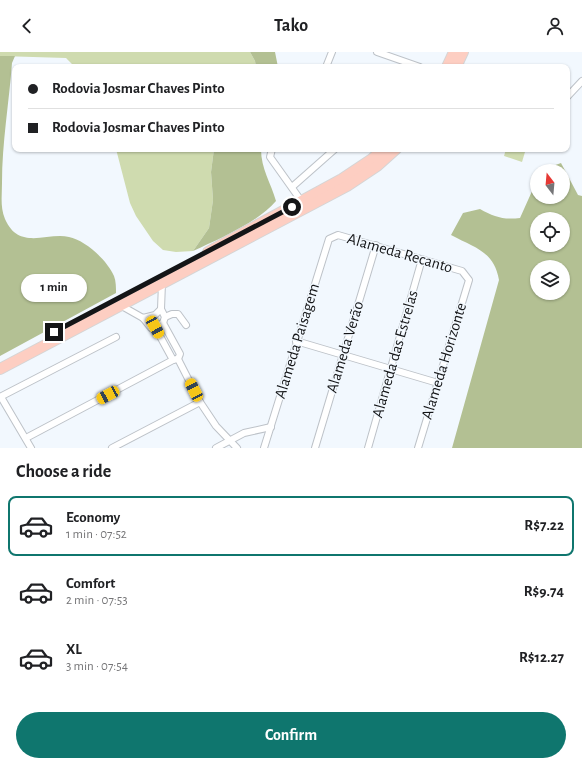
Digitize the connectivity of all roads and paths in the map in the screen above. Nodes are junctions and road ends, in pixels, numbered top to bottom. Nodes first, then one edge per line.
1 (332, 52) edge
2 (377, 52) edge
3 (454, 52) edge
4 (463, 52) edge
5 (386, 53) edge
6 (327, 64) edge
7 (403, 64) edge
8 (448, 64) edge
9 (457, 64) edge
10 (582, 82) edge
11 (570, 94) edge
12 (271, 152) edge
13 (332, 152) edge
14 (380, 152) edge
15 (393, 152) edge
16 (292, 187) junction
17 (302, 202) junction
18 (273, 222) junction
19 (332, 236) joint
20 (376, 245) junction
21 (422, 259) junction
22 (466, 275) joint
23 (162, 283) junction
24 (120, 305) junction
25 (161, 309) junction
26 (143, 318) junction
27 (164, 320) junction
28 (186, 325) dead end
29 (155, 327) junction
30 (56, 335) junction
31 (116, 337) dead end
32 (296, 340) junction
33 (343, 355) junction
34 (176, 359) junction
35 (0, 362) edge
36 (0, 369) edge
37 (391, 369) junction
38 (438, 383) junction
39 (1, 397) edge
40 (200, 402) junction
41 (271, 427) junction
42 (26, 438) junction
43 (230, 440) junction
44 (31, 448) edge
45 (112, 448) edge
46 (216, 448) edge
47 (237, 448) edge
48 (264, 448) edge
49 (315, 448) edge
50 (368, 448) edge
51 (418, 448) edge

1 - 6 street
2 - 5 street
3 - 8 main road
4 - 9 main road
5 - 7 street
10 - 11 street
12 - 16 street
13 - 16 street
14 - 17 main road
15 - 18 main road
16 - 17 street
17 - 18 main road
18 - 23 main road
18 - 30 main road
19 - 20 street, Alameda Recanto
19 - 32 street, Alameda Paisagem
20 - 21 street, Alameda Recanto
20 - 33 street, Alameda Verão
21 - 22 street, Alameda Recanto
21 - 37 street, Alameda das Estrelas
22 - 38 street, Alameda Horizonte
23 - 24 main road
23 - 25 street
24 - 26 street
24 - 30 main road
25 - 26 street
25 - 27 street
26 - 29 street
27 - 28 street
27 - 29 street
27 - 34 street
29 - 34 street
30 - 35 main road
30 - 36 main road
31 - 39 street
32 - 33 street
32 - 41 street, Alameda Paisagem
33 - 37 street
33 - 49 street, Alameda Verão
34 - 40 street
34 - 42 street
37 - 38 street
37 - 50 street, Alameda das Estrelas
38 - 51 street, Alameda Horizonte
39 - 42 street
40 - 43 street
40 - 45 street
41 - 43 street
41 - 48 street, Alameda Paisagem
42 - 44 street
43 - 46 street
43 - 47 street

